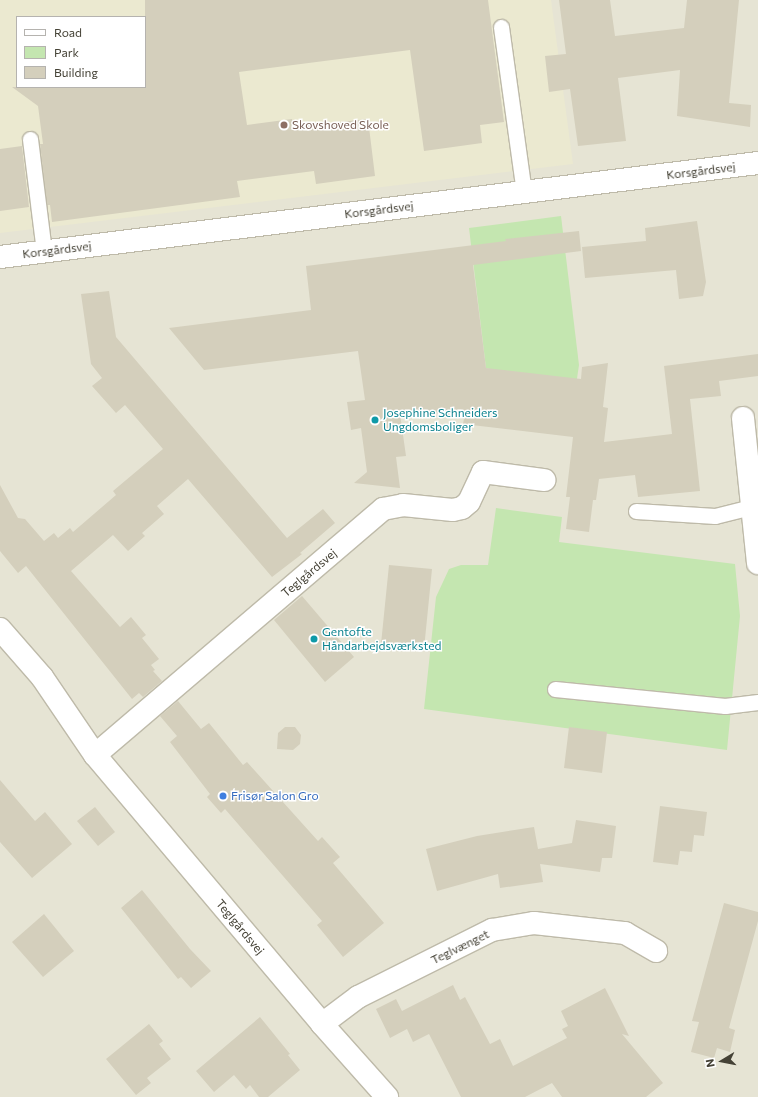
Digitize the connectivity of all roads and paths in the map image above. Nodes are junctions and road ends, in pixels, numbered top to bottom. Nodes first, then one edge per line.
1 (501, 27) dead end
2 (30, 139) dead end
3 (758, 163) edge
4 (524, 192) junction
5 (44, 252) junction
6 (0, 257) edge
7 (743, 418) dead end
8 (544, 480) dead end
9 (752, 507) junction
10 (636, 511) dead end
11 (758, 563) edge
12 (0, 629) edge
13 (555, 689) dead end
14 (758, 702) edge
15 (95, 755) junction
16 (656, 951) dead end
17 (322, 1024) junction
18 (387, 1097) edge

1 - 4 lane
2 - 5 lane
3 - 4 street, Korsgårdsvej
4 - 5 street, Korsgårdsvej
5 - 6 street, Korsgårdsvej
7 - 9 street
8 - 15 street, Teglgårdsvej
9 - 10 lane
9 - 11 street
12 - 15 street, Teglgårdsvej
13 - 14 lane
15 - 17 street, Teglgårdsvej
16 - 17 street, Teglvænget
17 - 18 street, Teglgårdsvej

